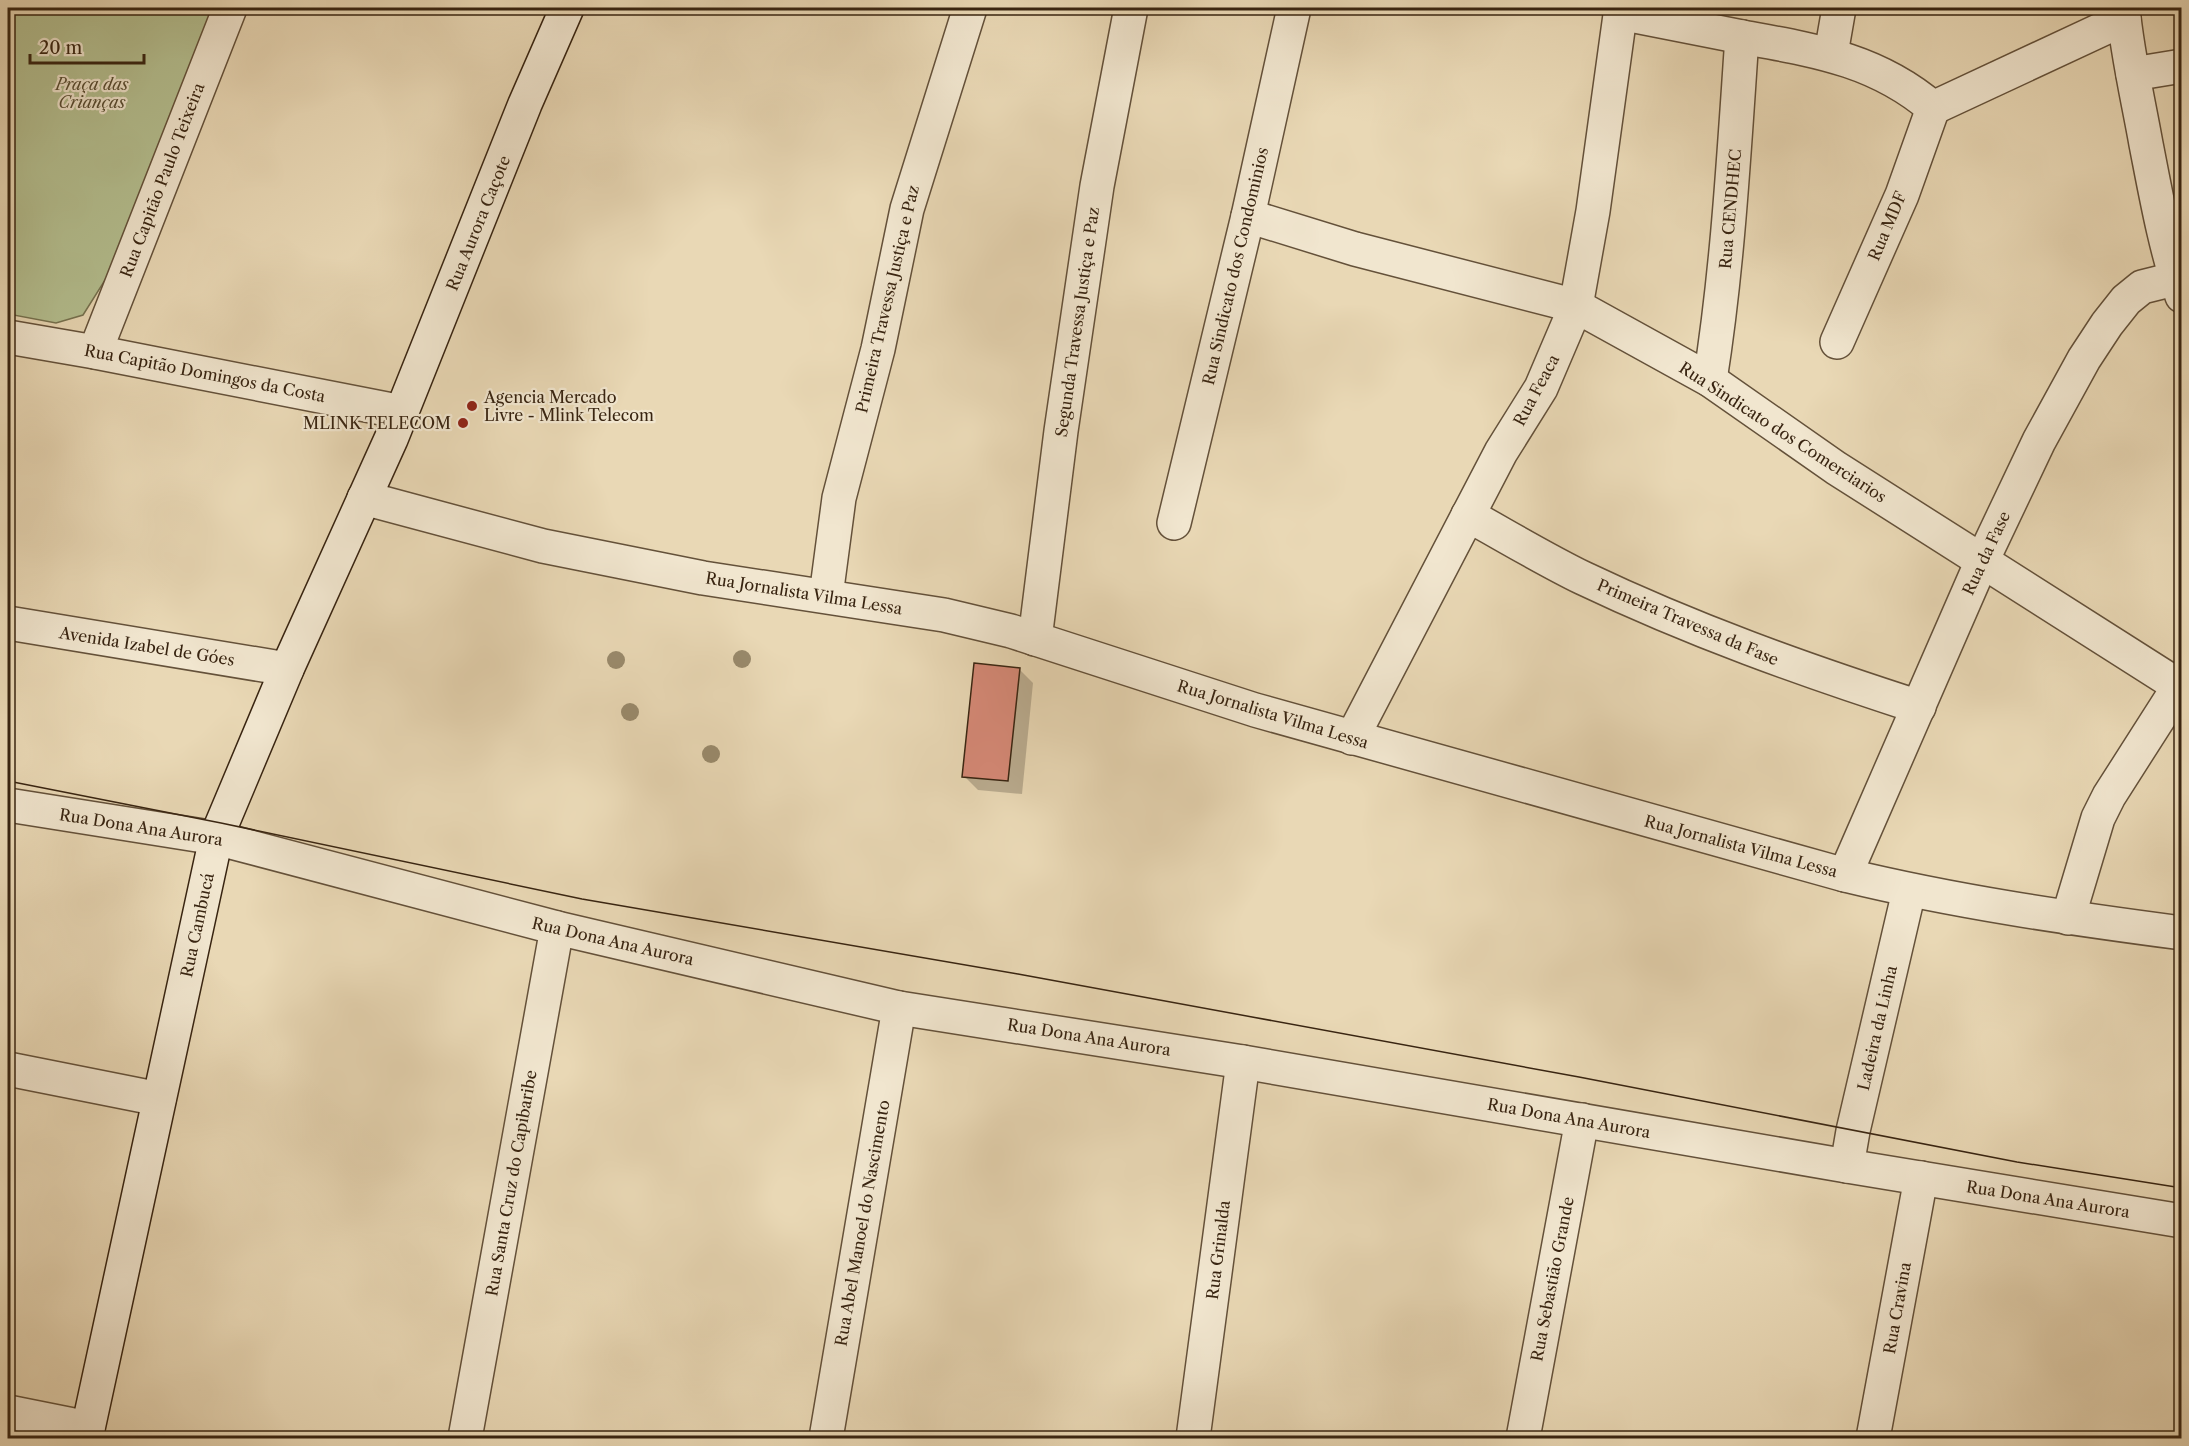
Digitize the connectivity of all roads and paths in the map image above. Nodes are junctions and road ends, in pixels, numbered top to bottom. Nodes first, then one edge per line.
1 (230, 8) edge
2 (567, 8) edge
3 (970, 8) edge
4 (1131, 8) edge
5 (1294, 8) edge
6 (1839, 8) edge
7 (1621, 10) edge
8 (2124, 13) edge
9 (1742, 37) junction
10 (1831, 54) junction
11 (2181, 66) edge
12 (2133, 74) junction
13 (1933, 108) junction
14 (1248, 216) junction
15 (2179, 284) edge
16 (1576, 306) junction
17 (8, 337) edge
18 (1837, 342) dead end
19 (95, 352) junction
20 (1710, 380) junction
21 (397, 426) junction
22 (364, 498) junction
23 (1468, 515) junction
24 (1174, 523) dead end
25 (1982, 561) junction
26 (826, 596) junction
27 (8, 623) edge
28 (1035, 639) junction
29 (287, 669) junction
30 (2180, 688) edge
31 (1918, 707) junction
32 (1352, 738) junction
33 (8, 805) edge
34 (216, 838) junction
35 (1845, 875) junction
36 (1909, 891) junction
37 (2068, 918) junction
38 (557, 928) junction
39 (2181, 933) edge
40 (899, 1008) junction
41 (1243, 1062) junction
42 (8, 1069) edge
43 (159, 1099) junction
44 (1582, 1120) junction
45 (1847, 1166) junction
46 (1921, 1178) junction
47 (2181, 1221) edge
48 (8, 1412) edge
49 (87, 1433) edge
50 (465, 1438) edge
51 (826, 1438) edge
52 (1193, 1438) edge
53 (1522, 1438) edge
54 (1873, 1438) edge

1 - 19 street, Rua Capitão Paulo Teixeira
2 - 21 street, Rua Aurora Caçote
3 - 26 street, Primeira Travessa Justiça e Paz
4 - 28 street, Segunda Travessa Justiça e Paz
5 - 14 street, Rua Sindicato dos Condominios
6 - 10 street
7 - 9 street
7 - 16 street, Rua Feaca
8 - 12 street
8 - 13 street
9 - 10 street
9 - 20 street, Rua CENDHEC
10 - 13 street
11 - 12 street
12 - 15 street
13 - 18 street, Rua MDF
14 - 16 street, Rua Sindicato dos Comerciarios
14 - 24 street, Rua Sindicato dos Condominios
15 - 25 street, Rua da Fase
16 - 20 street, Rua Sindicato dos Comerciarios
16 - 23 street, Rua Feaca
17 - 19 street, Rua Capitão Domingos da Costa
19 - 21 street, Rua Capitão Domingos da Costa
20 - 25 street, Rua Sindicato dos Comerciarios
21 - 22 street, Rua Cambucá
22 - 26 street, Rua Jornalista Vilma Lessa
22 - 29 street, Rua Cambucá
23 - 31 street, Primeira Travessa da Fase
23 - 32 street, Rua Feaca
25 - 30 street, Rua Sindicato dos Comerciarios
25 - 31 street, Rua da Fase
26 - 28 street, Rua Jornalista Vilma Lessa
27 - 29 street, Avenida Izabel de Góes
28 - 32 street, Rua Jornalista Vilma Lessa
29 - 34 street, Rua Cambucá
30 - 37 street
31 - 35 street, Rua da Fase
32 - 35 street, Rua Jornalista Vilma Lessa
33 - 34 street, Rua Dona Ana Aurora
34 - 38 street, Rua Dona Ana Aurora
34 - 43 street, Rua Cambucá
35 - 36 street, Rua Jornalista Vilma Lessa
36 - 37 street, Rua Jornalista Vilma Lessa
36 - 45 street, Ladeira da Linha
37 - 39 street, Rua Jornalista Vilma Lessa
38 - 40 street, Rua Dona Ana Aurora
38 - 50 street, Rua Santa Cruz do Capibaribe
40 - 41 street, Rua Dona Ana Aurora
40 - 51 street, Rua Abel Manoel do Nascimento
41 - 44 street, Rua Dona Ana Aurora
41 - 52 street, Rua Grinalda
42 - 43 street
43 - 49 street, Rua Cambucá
44 - 45 street, Rua Dona Ana Aurora
44 - 53 street, Rua Sebastião Grande
45 - 46 street, Rua Dona Ana Aurora
46 - 47 street, Rua Dona Ana Aurora
46 - 54 street, Rua Cravina
48 - 49 street

